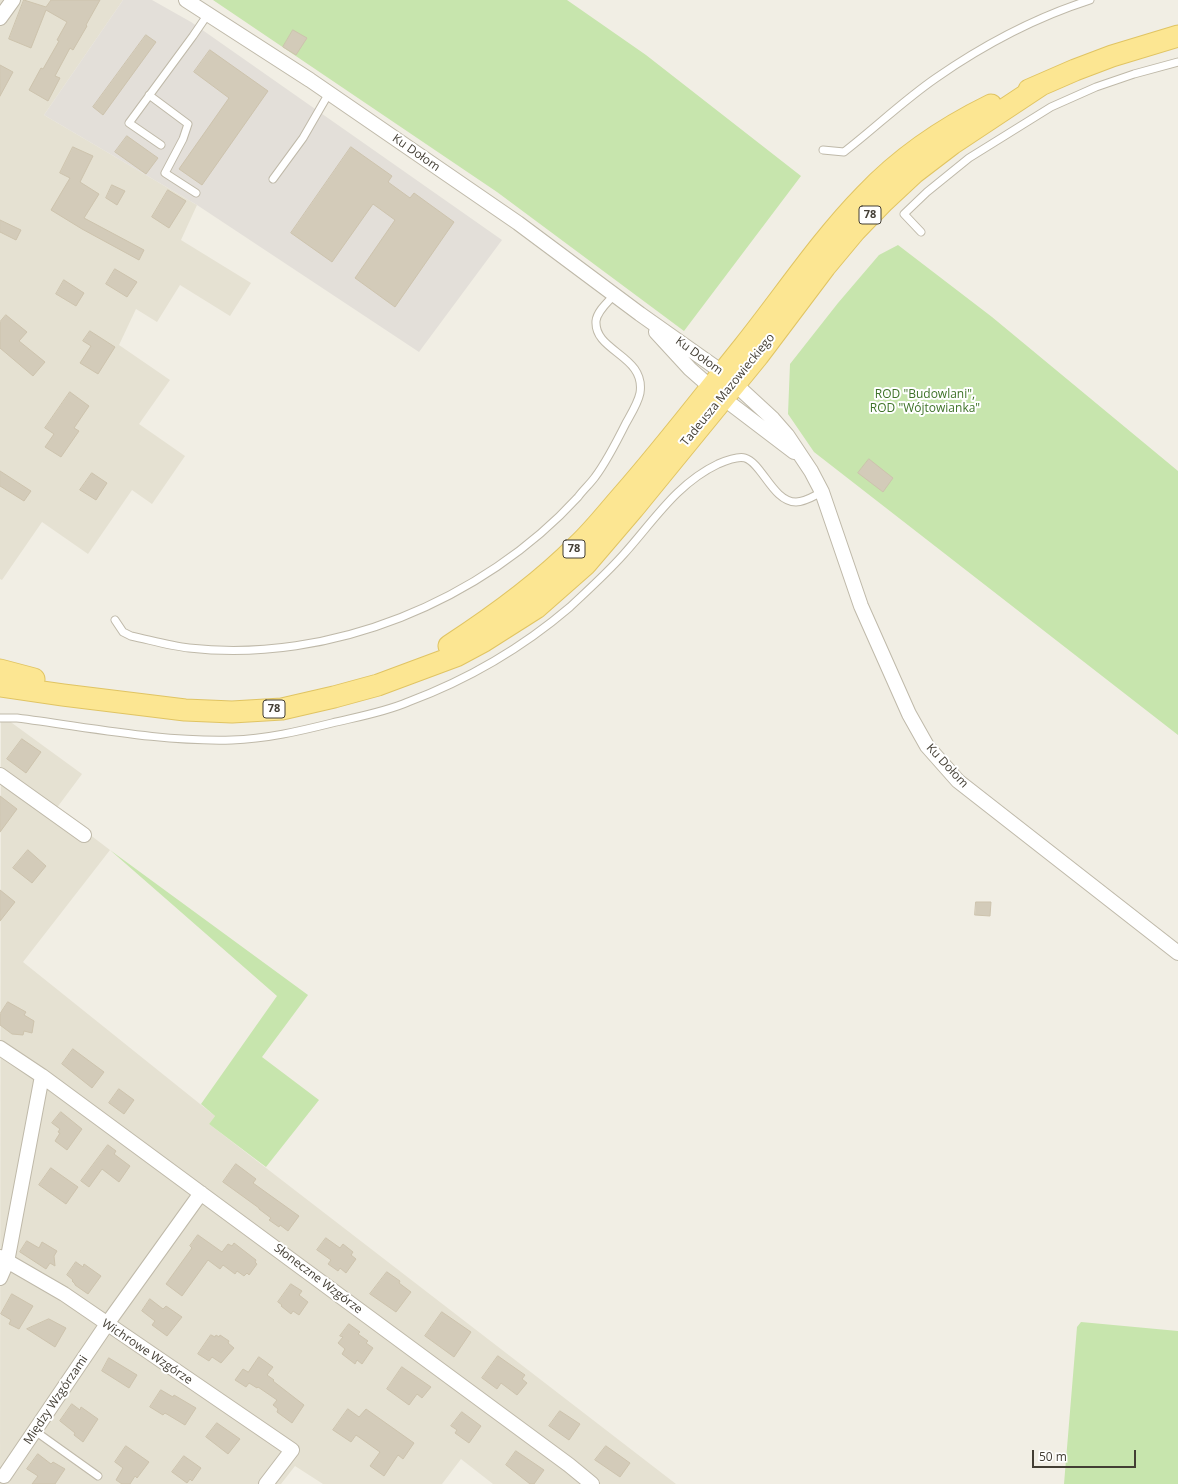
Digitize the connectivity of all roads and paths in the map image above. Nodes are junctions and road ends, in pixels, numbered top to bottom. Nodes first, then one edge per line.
1 (13, 0) edge
2 (186, 0) edge
3 (1090, 0) edge
4 (208, 14) junction
5 (0, 18) edge
6 (1178, 36) edge
7 (1178, 62) edge
8 (329, 93) junction
9 (149, 95) junction
10 (161, 145) dead end
11 (823, 150) dead end
12 (273, 179) dead end
13 (196, 193) dead end
14 (921, 232) dead end
15 (615, 294) junction
16 (640, 314) junction
17 (723, 385) junction
18 (801, 457) junction
19 (822, 492) junction
20 (115, 620) dead end
21 (0, 670) edge
22 (0, 686) edge
23 (140, 704) junction
24 (0, 718) edge
25 (0, 775) edge
26 (84, 835) dead end
27 (1178, 953) edge
28 (0, 1048) edge
29 (42, 1076) junction
30 (201, 1193) junction
31 (4, 1259) edge
32 (0, 1278) edge
33 (107, 1324) junction
34 (34, 1431) junction
35 (4, 1476) dead end
36 (98, 1476) dead end
37 (266, 1484) edge
38 (592, 1484) edge

1 - 5 street
2 - 4 street, Ku Dołom
3 - 11 lane
4 - 8 street, Ku Dołom
4 - 9 lane
6 - 17 main road, Tadeusza Mazowieckiego / 78
7 - 14 lane
8 - 12 lane
8 - 15 street, Ku Dołom
9 - 10 lane
9 - 13 lane
15 - 16 street, Ku Dołom
15 - 20 lane
16 - 17 street, Ku Dołom
16 - 17 street, Ku Dołom
17 - 18 street, Ku Dołom
17 - 18 street, Ku Dołom
17 - 23 main road, Tadeusza Mazowieckiego / 78
18 - 19 street, Ku Dołom
19 - 24 lane
19 - 27 street, Ku Dołom
21 - 23 main road, Tadeusza Mazowieckiego / 78
22 - 23 main road, Tadeusza Mazowieckiego / 78
25 - 26 street
28 - 29 street, Słoneczne Wzgórze
29 - 30 street, Słoneczne Wzgórze
29 - 31 street
30 - 33 street, Między Wzgórzami
30 - 38 street, Słoneczne Wzgórze
31 - 32 street
31 - 33 street, Wichrowe Wzgórze
33 - 34 street, Między Wzgórzami
33 - 37 street, Wichrowe Wzgórze
34 - 35 street, Między Wzgórzami
34 - 36 lane

